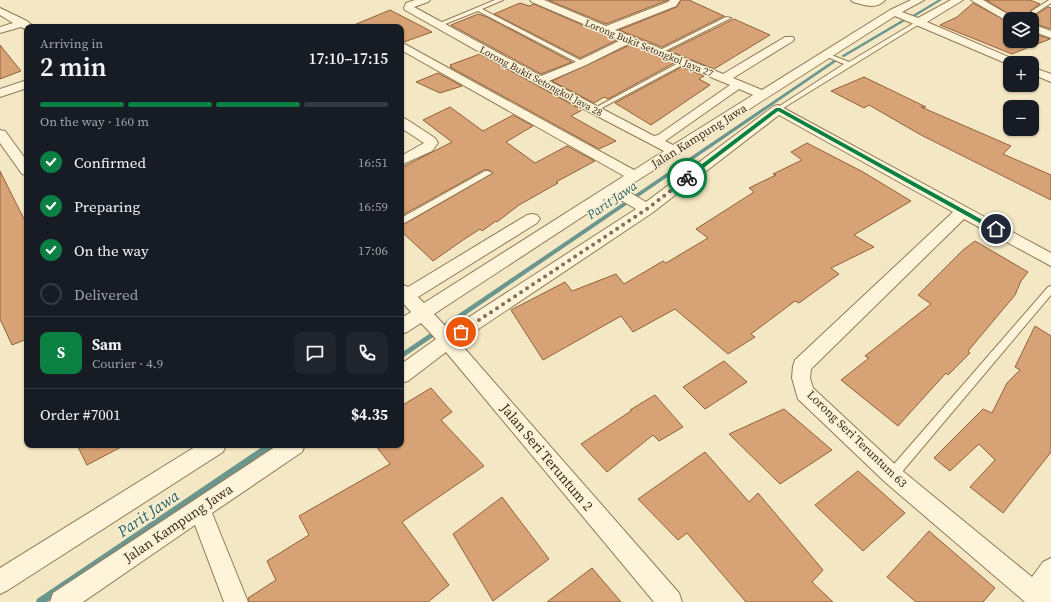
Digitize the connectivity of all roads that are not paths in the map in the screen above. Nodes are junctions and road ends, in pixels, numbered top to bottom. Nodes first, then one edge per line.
1 (425, 0) edge
2 (500, 0) edge
3 (535, 0) edge
4 (675, 0) edge
5 (856, 0) edge
6 (919, 0) edge
7 (958, 0) edge
8 (976, 0) edge
9 (1051, 1) edge
10 (876, 2) edge
11 (478, 9) junction
12 (0, 10) edge
13 (894, 12) junction
14 (1034, 12) dead end
15 (1003, 15) edge
16 (728, 18) dead end
17 (920, 22) junction
18 (24, 24) edge
19 (24, 25) edge
20 (438, 25) junction
21 (0, 30) edge
22 (605, 30) junction
23 (1039, 30) edge
24 (1051, 35) edge
25 (628, 40) junction
26 (789, 40) dead end
27 (404, 47) edge
28 (659, 52) junction
29 (827, 55) junction
30 (1003, 58) edge
31 (684, 62) junction
32 (582, 63) junction
33 (848, 64) junction
34 (1039, 73) edge
35 (1051, 78) edge
36 (724, 79) junction
37 (540, 81) junction
38 (24, 85) edge
39 (738, 85) junction
40 (0, 93) edge
41 (763, 95) junction
42 (778, 109) junction
43 (594, 110) junction
44 (404, 124) edge
45 (0, 134) edge
46 (652, 140) junction
47 (674, 151) junction
48 (404, 160) edge
49 (24, 167) edge
50 (488, 173) dead end
51 (635, 176) junction
52 (619, 193) junction
53 (647, 209) junction
54 (963, 211) junction
55 (532, 219) dead end
56 (404, 220) edge
57 (1051, 260) edge
58 (1051, 288) edge
59 (404, 293) edge
60 (426, 317) junction
61 (404, 326) edge
62 (445, 337) junction
63 (404, 372) edge
64 (211, 448) edge
65 (291, 448) edge
66 (892, 475) junction
67 (200, 510) junction
68 (1051, 570) edge
69 (0, 582) edge
70 (1039, 598) edge
71 (62, 602) edge
72 (236, 602) edge
73 (670, 602) edge

1 - 20 street, Lorong Bukit Setongkol Jaya 28
2 - 11 lane
3 - 22 street, Lorong Bukit Setongkol Jaya 27
4 - 22 street
5 - 10 street
6 - 13 street, Jalan Kampung Jawa
7 - 17 street
8 - 15 street
9 - 14 lane
11 - 20 lane
11 - 32 lane
12 - 18 street
13 - 17 street
13 - 29 street, Jalan Kampung Jawa
16 - 28 lane
17 - 30 street
17 - 33 lane
19 - 21 street
20 - 37 street, Lorong Bukit Setongkol Jaya 28
22 - 25 street, Lorong Bukit Setongkol Jaya 27
23 - 24 street
25 - 28 street, Lorong Bukit Setongkol Jaya 27
25 - 32 street
26 - 36 street
27 - 51 street
28 - 31 street, Lorong Bukit Setongkol Jaya 27
29 - 33 lane
29 - 41 street, Jalan Kampung Jawa
31 - 36 street, Lorong Bukit Setongkol Jaya 27
31 - 43 lane
32 - 37 street
33 - 42 lane
34 - 35 street
36 - 39 street, Lorong Bukit Setongkol Jaya 27
37 - 43 street, Lorong Bukit Setongkol Jaya 28
38 - 40 street
39 - 41 street, Lorong Bukit Setongkol Jaya 27
39 - 46 street
41 - 47 street, Jalan Kampung Jawa
42 - 53 street, Jalan Kampung Jawa
42 - 54 street
43 - 46 street, Lorong Bukit Setongkol Jaya 28
44 - 48 street
45 - 49 street
46 - 47 street, Lorong Bukit Setongkol Jaya 28
47 - 51 street, Jalan Kampung Jawa
50 - 56 lane
51 - 52 street, Jalan Kampung Jawa
52 - 53 street
52 - 60 street, Jalan Kampung Jawa
53 - 62 street, Jalan Kampung Jawa
54 - 57 street
54 - 66 street, Lorong Seri Teruntum 63
55 - 59 street
58 - 66 lane
59 - 60 street, Jalan Seri Teruntum 2
60 - 61 street, Jalan Kampung Jawa
60 - 62 street, Jalan Seri Teruntum 2
62 - 63 street, Jalan Kampung Jawa
62 - 73 street, Jalan Seri Teruntum 2
64 - 69 street
65 - 67 street, Jalan Kampung Jawa
66 - 70 street, Lorong Seri Teruntum 63
67 - 71 street, Jalan Kampung Jawa
67 - 72 street
68 - 70 street

